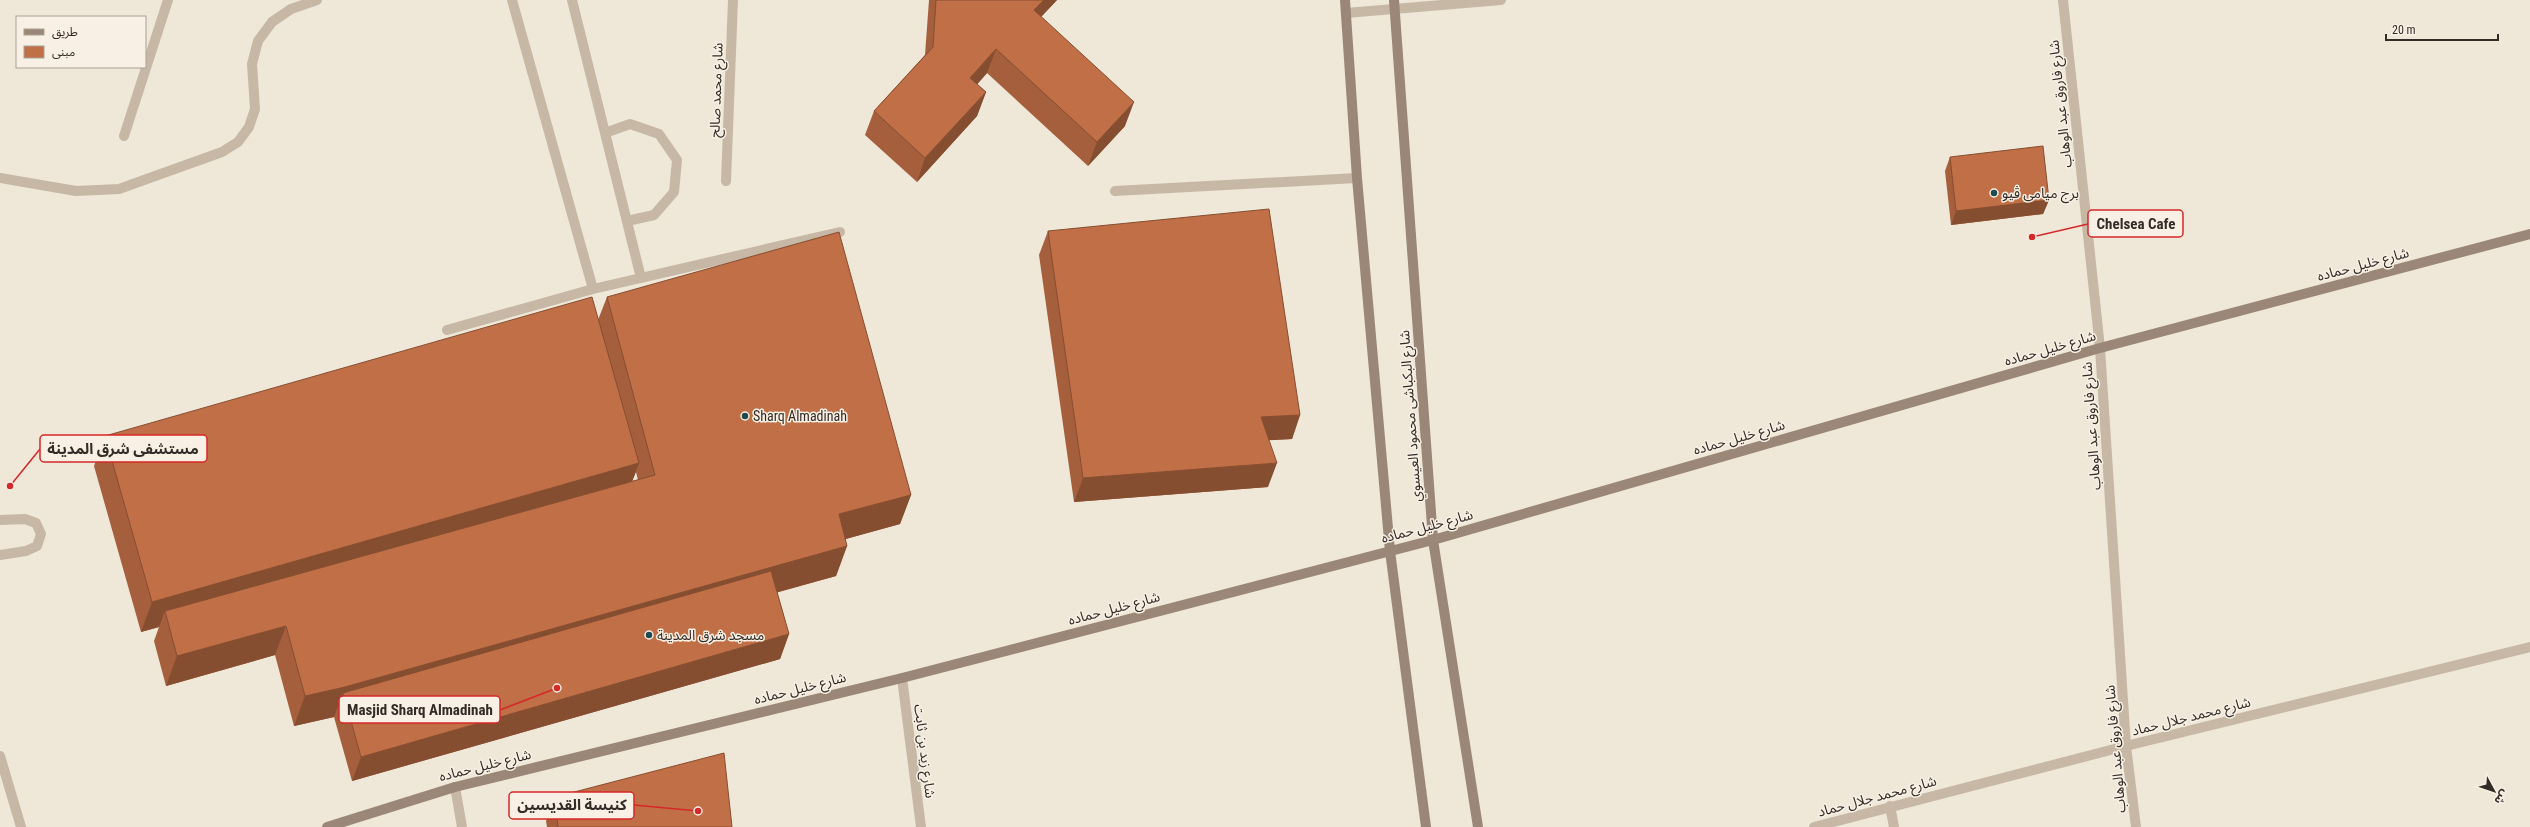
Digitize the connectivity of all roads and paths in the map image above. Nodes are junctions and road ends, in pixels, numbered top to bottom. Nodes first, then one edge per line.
1 (168, 0) edge
2 (317, 0) edge
3 (512, 0) edge
4 (572, 0) edge
5 (734, 0) edge
6 (1345, 0) edge
7 (1501, 0) edge
8 (2063, 0) edge
9 (1394, 5) edge
10 (1346, 13) junction
11 (605, 132) junction
12 (124, 136) dead end
13 (0, 178) edge
14 (1357, 178) junction
15 (726, 181) dead end
16 (1115, 191) dead end
17 (627, 221) junction
18 (840, 232) edge
19 (2530, 234) edge
20 (641, 278) junction
21 (593, 289) junction
22 (447, 330) dead end
23 (2100, 348) junction
24 (0, 520) edge
25 (1433, 540) junction
26 (1390, 551) junction
27 (0, 555) edge
28 (2530, 647) edge
29 (902, 678) junction
30 (2126, 746) junction
31 (0, 756) edge
32 (455, 787) junction
33 (1890, 806) junction
34 (21, 827) edge
35 (327, 827) edge
36 (462, 827) edge
37 (921, 827) edge
38 (1426, 827) edge
39 (1478, 827) edge
40 (1814, 827) edge
41 (1894, 827) edge
42 (2136, 827) edge

1 - 12 street
2 - 13 street
3 - 21 street
4 - 11 street
5 - 15 street, شارع محمد صالح
6 - 10 street
7 - 9 street
8 - 23 street, شارع فاروق عبد الوهاب
9 - 10 street
9 - 25 street, شارع البكباشى محمود العيسوي
10 - 14 street
11 - 17 street
11 - 17 street
14 - 16 street
14 - 26 street
17 - 20 street
18 - 20 street
19 - 23 street, شارع خليل حماده
20 - 21 street
21 - 22 street
23 - 25 street, شارع خليل حماده
23 - 30 street, شارع فاروق عبد الوهاب
24 - 27 street
25 - 26 street, شارع خليل حماده
25 - 39 street, شارع البكباشى محمود العيسوي
26 - 29 street, شارع خليل حماده
26 - 38 street
28 - 30 street, شارع محمد جلال حماد
29 - 32 street, شارع خليل حماده
29 - 37 street, شارع زيد بن ثابت
30 - 33 street, شارع محمد جلال حماد
30 - 42 street, شارع فاروق عبد الوهاب
31 - 34 street
32 - 35 street, شارع خليل حماده
32 - 36 street
33 - 40 street, شارع محمد جلال حماد
33 - 41 street

